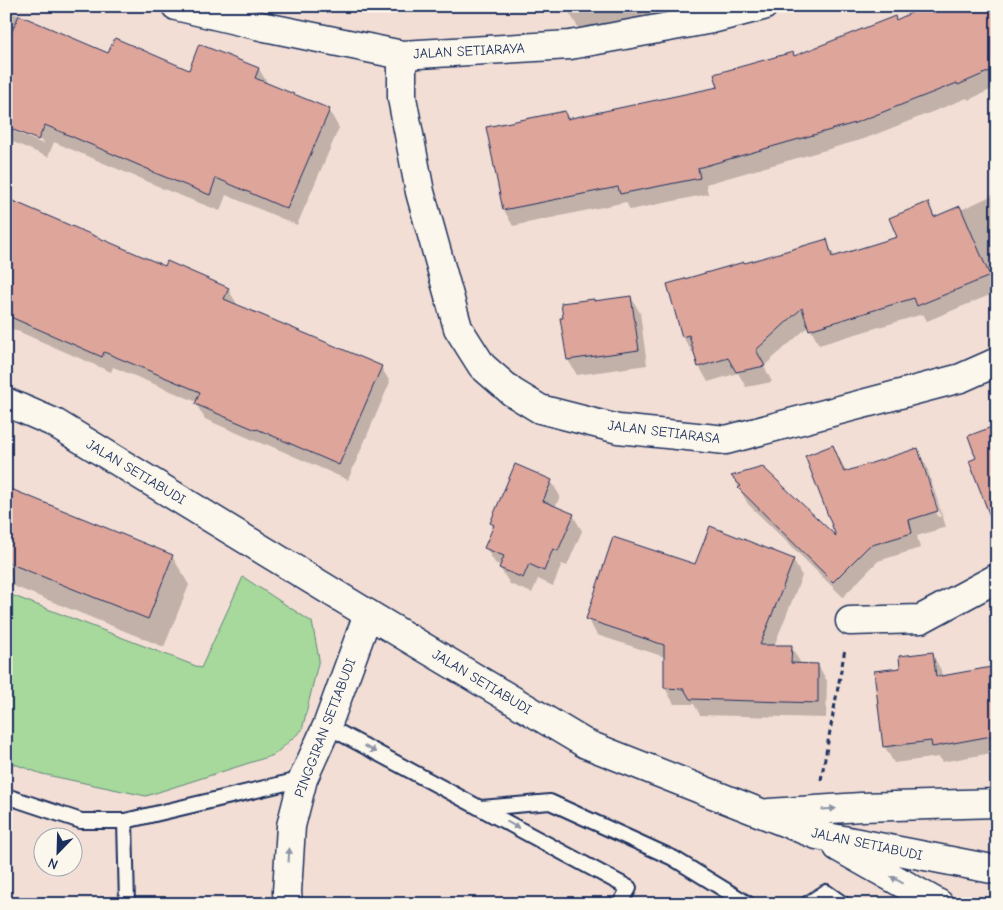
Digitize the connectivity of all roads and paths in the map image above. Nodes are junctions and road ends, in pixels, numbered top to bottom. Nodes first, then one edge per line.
1 (176, 6) edge
2 (763, 6) edge
3 (402, 55) junction
4 (997, 362) edge
5 (6, 402) edge
6 (997, 578) edge
7 (368, 614) junction
8 (850, 621) joint
9 (327, 726) junction
10 (303, 779) junction
11 (6, 796) edge
12 (997, 803) edge
13 (481, 808) junction
14 (125, 821) junction
15 (816, 823) junction
16 (997, 870) edge
17 (127, 904) edge
18 (288, 904) edge
19 (620, 904) edge
20 (748, 904) edge
21 (807, 904) edge
22 (843, 904) edge
23 (939, 904) edge

1 - 3 street, JALAN SETIARAYA
2 - 3 street, JALAN SETIARAYA
3 - 4 street, JALAN SETIARASA
5 - 7 street, JALAN SETIABUDI
6 - 8 street
7 - 9 street, PINGGIRAN SETIABUDI
7 - 15 street, JALAN SETIABUDI
8 - 15 path
9 - 10 street, PINGGIRAN SETIABUDI
9 -> 13 lane
10 - 14 lane
18 -> 10 street, PINGGIRAN SETIABUDI
11 - 14 lane
15 -> 12 street
13 -> 19 lane
13 - 20 lane
14 - 17 lane
15 - 16 street, JALAN SETIABUDI
23 -> 15 street
21 - 22 lane

